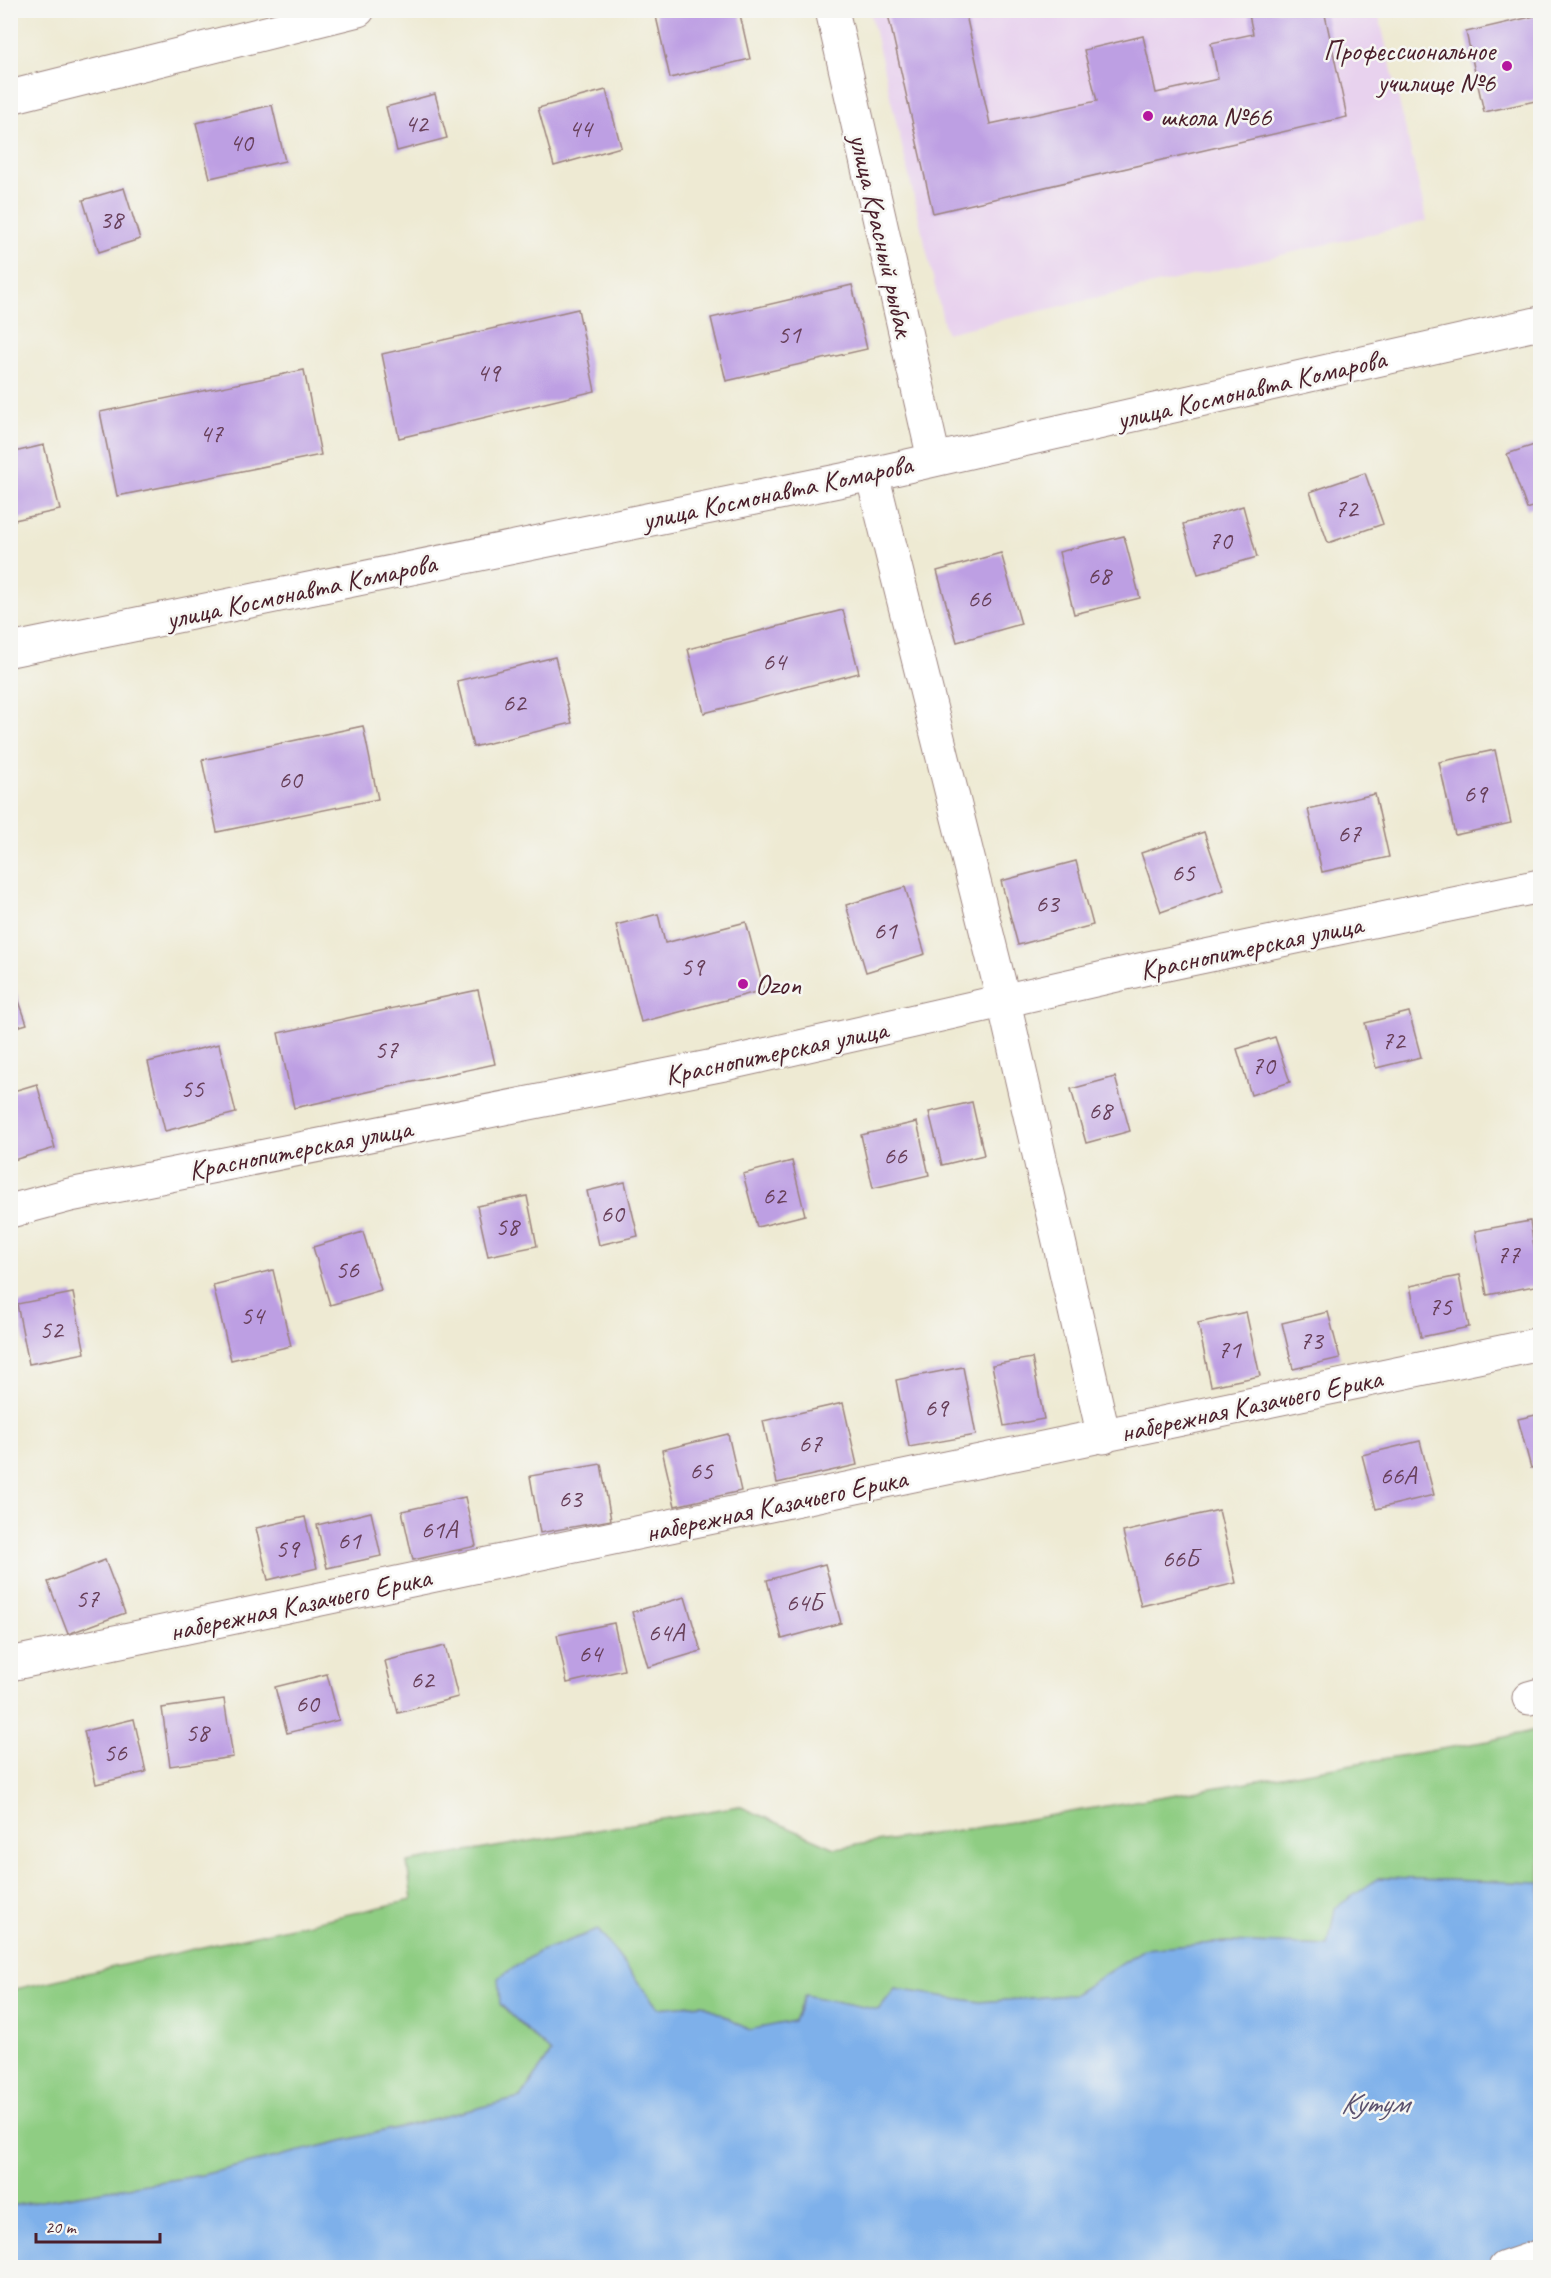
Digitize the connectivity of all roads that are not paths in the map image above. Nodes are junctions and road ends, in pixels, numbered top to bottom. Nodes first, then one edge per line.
1 (358, 10) edge
2 (832, 10) edge
3 (10, 98) edge
4 (1540, 323) edge
5 (934, 459) junction
6 (872, 474) junction
7 (10, 650) edge
8 (1540, 886) edge
9 (1004, 1002) junction
10 (10, 1211) edge
11 (1540, 1344) edge
12 (1104, 1437) junction
13 (10, 1664) edge
14 (1540, 2256) edge
15 (1505, 2268) edge

1 - 3 street
2 - 5 street, улица Красный рыбак
4 - 5 street, улица Космонавта Комарова
5 - 6 street, улица Космонавта Комарова
6 - 7 street, улица Космонавта Комарова
6 - 9 street
8 - 9 street, Краснопитерская улица
9 - 10 street, Краснопитерская улица
9 - 12 street
11 - 12 street, набережная Казачьего Ерика
12 - 13 street, набережная Казачьего Ерика
14 - 15 street

